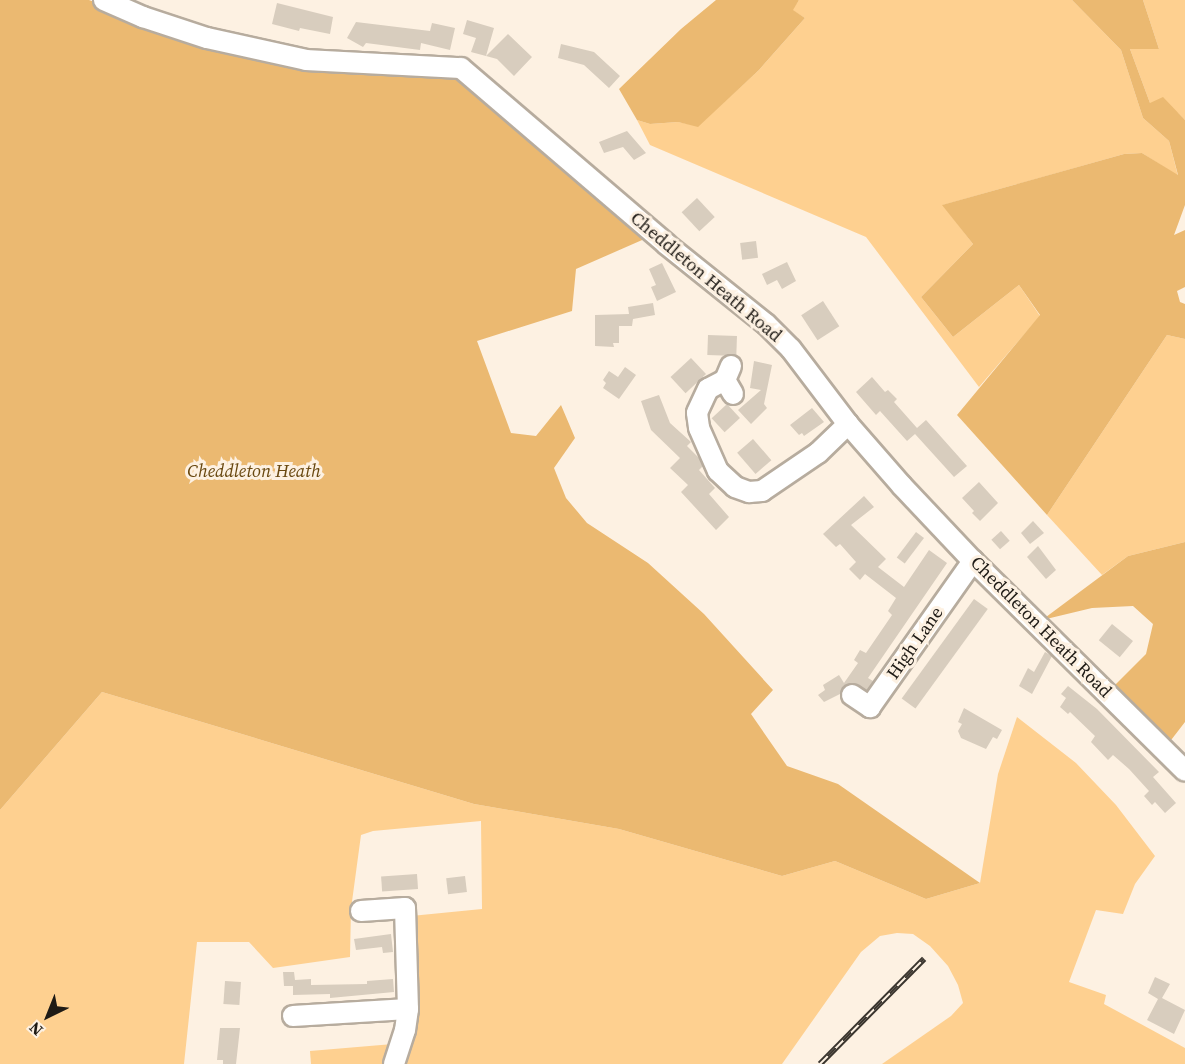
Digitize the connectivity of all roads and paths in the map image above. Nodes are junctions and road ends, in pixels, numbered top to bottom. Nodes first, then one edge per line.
1 (104, 0) edge
2 (730, 380) dead end
3 (848, 424) junction
4 (973, 561) junction
5 (852, 695) dead end
6 (1185, 771) edge
7 (361, 911) dead end
8 (408, 1010) junction
9 (292, 1016) dead end
10 (394, 1064) edge

1 - 3 street, Cheddleton Heath Road
2 - 3 street
3 - 4 street, Cheddleton Heath Road
4 - 5 street, High Lane
4 - 6 street, Cheddleton Heath Road
7 - 8 street
8 - 9 street
8 - 10 street

